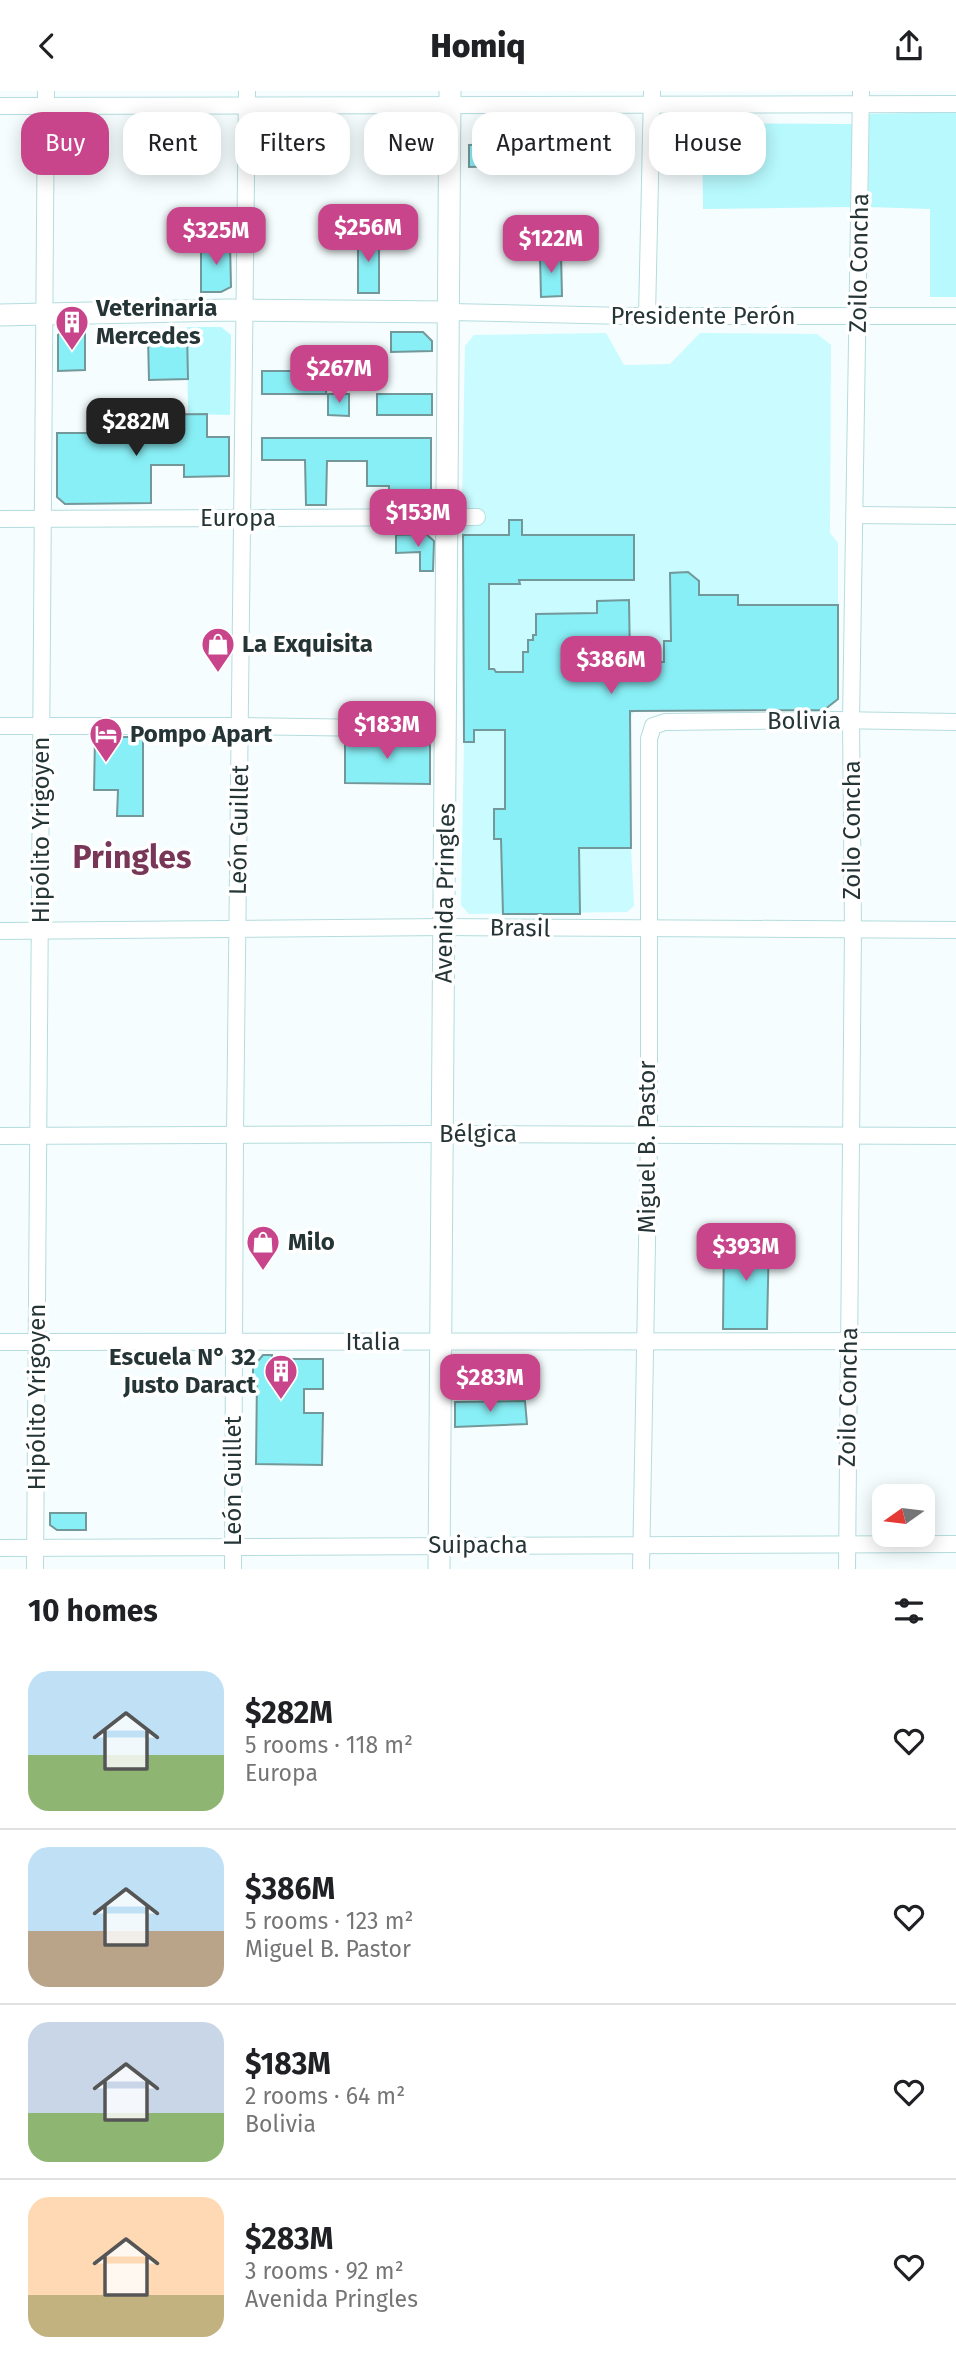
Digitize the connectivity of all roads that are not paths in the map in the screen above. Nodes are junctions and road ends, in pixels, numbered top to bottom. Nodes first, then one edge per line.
1 (247, 98) edge
2 (860, 98) edge
3 (46, 99) edge
4 (450, 99) edge
5 (652, 99) edge
6 (956, 104) edge
7 (0, 106) edge
8 (244, 310) junction
9 (450, 312) junction
10 (0, 315) edge
11 (44, 315) junction
12 (647, 316) junction
13 (859, 316) junction
14 (956, 316) edge
15 (855, 515) junction
16 (956, 516) edge
17 (448, 517) junction
18 (477, 517) dead end
19 (243, 518) junction
20 (0, 519) edge
21 (43, 519) junction
22 (851, 720) junction
23 (956, 722) edge
24 (0, 726) edge
25 (41, 726) junction
26 (241, 726) junction
27 (653, 726) joint
28 (446, 729) junction
29 (444, 927) junction
30 (237, 929) junction
31 (648, 929) junction
32 (853, 929) junction
33 (956, 929) edge
34 (0, 930) edge
35 (40, 931) junction
36 (235, 1134) junction
37 (443, 1134) junction
38 (38, 1135) junction
39 (649, 1135) junction
40 (0, 1136) edge
41 (956, 1136) edge
42 (851, 1137) junction
43 (440, 1341) junction
44 (956, 1341) edge
45 (0, 1342) edge
46 (37, 1342) junction
47 (645, 1342) junction
48 (849, 1342) junction
49 (234, 1343) junction
50 (847, 1544) junction
51 (956, 1544) edge
52 (641, 1545) junction
53 (439, 1546) junction
54 (233, 1547) junction
55 (0, 1548) edge
56 (36, 1548) junction
57 (35, 1569) edge
58 (233, 1569) edge
59 (439, 1569) edge
60 (641, 1569) edge
61 (847, 1569) edge

1 - 3 street
1 - 4 street
1 - 8 street, León Guillet
2 - 5 street
2 - 6 street
2 - 13 street, Zoilo Concha
3 - 7 street
3 - 11 street, Hipólito Yrigoyen
4 - 5 street
4 - 9 main road, Avenida Pringles
5 - 12 street
8 - 9 main road
8 - 11 main road
8 - 19 street, León Guillet
9 - 12 street, Presidente Perón
9 - 17 main road, Avenida Pringles
10 - 11 main road
11 - 21 street, Hipólito Yrigoyen
12 - 13 street, Presidente Perón
13 - 14 street, Presidente Perón
13 - 15 street, Zoilo Concha
15 - 16 street
15 - 22 street, Zoilo Concha
17 - 18 street, Europa
17 - 19 street, Europa
17 - 28 main road, Avenida Pringles
19 - 21 street, Europa
19 - 26 street, León Guillet
20 - 21 street, Europa
21 - 25 street, Hipólito Yrigoyen
22 - 23 street, Bolivia
22 - 27 street, Bolivia
22 - 32 street, Zoilo Concha
24 - 25 street
25 - 26 street
25 - 35 street, Hipólito Yrigoyen
26 - 28 street
26 - 30 street, León Guillet
27 - 31 street, Miguel B. Pastor
28 - 29 main road, Avenida Pringles
29 - 30 street, Brasil
29 - 31 street, Brasil
29 - 37 main road, Avenida Pringles
30 - 35 street, Brasil
30 - 36 street, León Guillet
31 - 32 street, Brasil
31 - 39 street, Miguel B. Pastor
32 - 33 street, Brasil
32 - 42 street, Zoilo Concha
34 - 35 street, Brasil
35 - 38 street, Hipólito Yrigoyen
36 - 37 street, Bélgica
36 - 38 street, Bélgica
36 - 49 street, León Guillet
37 - 39 street, Bélgica
37 - 43 main road, Avenida Pringles
38 - 40 street, Bélgica
38 - 46 street, Hipólito Yrigoyen
39 - 42 street, Bélgica
39 - 47 street, Miguel B. Pastor
41 - 42 street, Bélgica
42 - 48 street, Zoilo Concha
43 - 47 street, Italia
43 - 49 street, Italia
43 - 53 main road, Avenida Pringles
44 - 48 street, Italia
45 - 46 street, Italia
46 - 49 street, Italia
46 - 56 street, Hipólito Yrigoyen
47 - 48 street, Italia
47 - 52 street, Miguel B. Pastor
48 - 50 street, Zoilo Concha
49 - 54 street, León Guillet
50 - 51 street, Suipacha
50 - 52 street, Suipacha
50 - 61 street, Zoilo Concha
52 - 53 street, Suipacha
52 - 60 street, Miguel B. Pastor
53 - 54 street, Suipacha
53 - 59 main road, Avenida Pringles
54 - 56 street, Suipacha
54 - 58 street, León Guillet
55 - 56 street, Suipacha
56 - 57 street, Hipólito Yrigoyen

